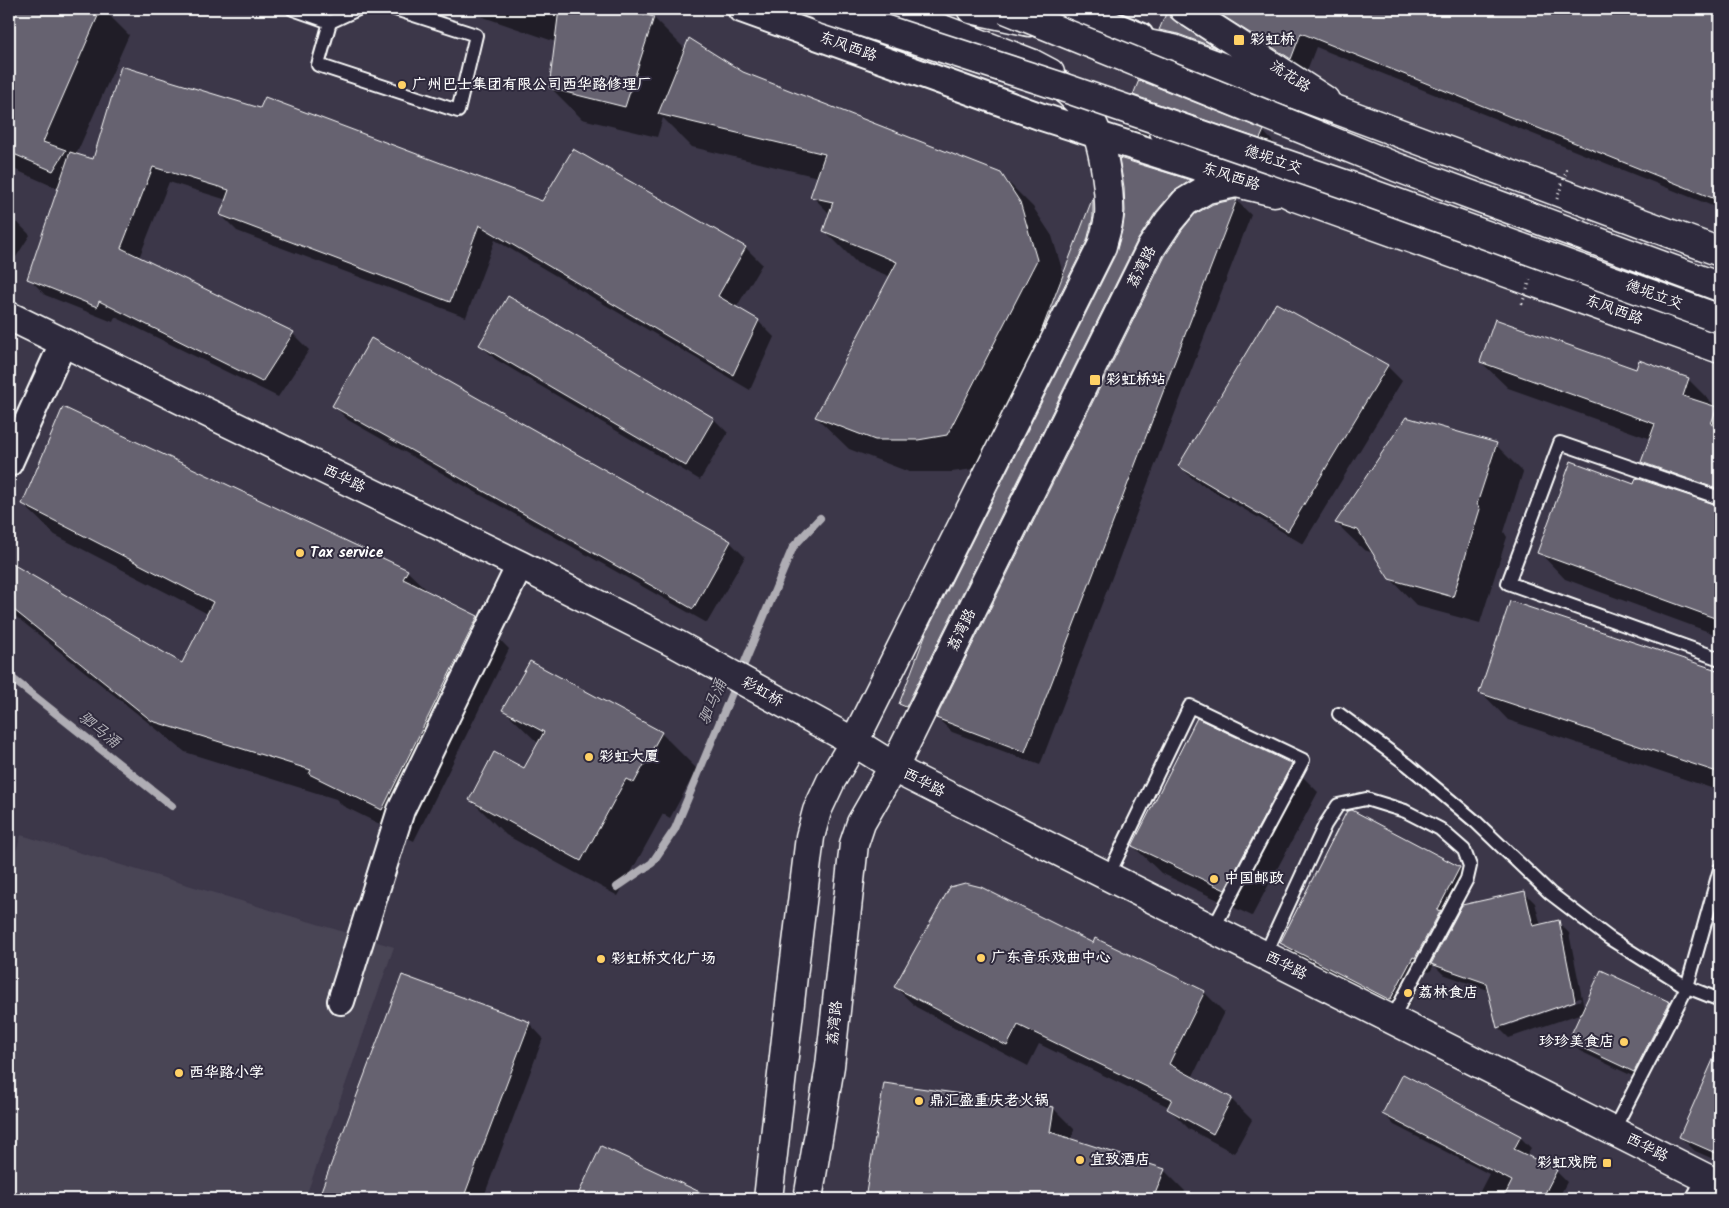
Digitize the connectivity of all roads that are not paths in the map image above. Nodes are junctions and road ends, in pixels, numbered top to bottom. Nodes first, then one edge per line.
1 (293, 9) edge
2 (358, 9) edge
3 (395, 9) edge
4 (741, 9) edge
5 (822, 9) edge
6 (890, 9) edge
7 (971, 9) edge
8 (1005, 9) edge
9 (1073, 9) edge
10 (1184, 9) edge
11 (330, 22) junction
12 (1173, 49) junction
13 (1031, 63) junction
14 (1345, 113) junction
15 (1099, 136) junction
16 (1294, 198) junction
17 (1720, 252) edge
18 (1720, 287) edge
19 (9, 316) edge
20 (1720, 319) edge
21 (63, 343) junction
22 (1720, 349) edge
23 (9, 463) edge
24 (1720, 498) edge
25 (520, 565) junction
26 (678, 645) joint
27 (1720, 659) edge
28 (1339, 714) dead end
29 (854, 742) junction
30 (893, 768) junction
31 (810, 837) junction
32 (854, 844) junction
33 (1720, 869) edge
34 (1108, 876) junction
35 (1213, 929) junction
36 (1264, 955) junction
37 (1687, 987) junction
38 (1720, 1000) edge
39 (342, 1001) dead end
40 (1392, 1019) junction
41 (1613, 1131) junction
42 (1710, 1188) edge
43 (768, 1199) edge
44 (808, 1199) edge

1 - 11 lane
2 - 11 lane
3 - 11 lane
4 - 15 street, 东风西路
5 - 20 main road, 德坭立交, bridge
6 - 13 main road
7 - 12 main road
8 - 18 main road, 德坭立交, bridge
9 - 12 street
10 - 14 main road, 流花路
12 - 14 main road
13 - 15 main road
13 - 16 main road
14 - 17 main road
15 - 16 street, 东风西路
15 - 29 main road
16 - 22 main road, 东风西路
16 - 30 main road, 荔湾路
19 - 21 main road, 西华路
21 - 23 street
21 - 25 main road, 西华路
24 - 27 lane
25 - 26 main road, 西华路
25 - 39 street
26 - 29 main road, 彩虹桥
28 - 37 lane
29 - 30 main road, 西华路
29 - 31 main road
30 - 32 main road, 荔湾路
30 - 34 main road, 西华路
31 - 32 main road
31 - 43 main road
32 - 44 main road, 荔湾路
33 - 37 lane
34 - 35 main road, 西华路
34 - 35 lane
35 - 36 main road, 西华路
36 - 40 main road, 西华路
36 - 40 lane
37 - 38 lane
37 - 41 lane
40 - 41 main road, 西华路
41 - 42 main road, 西华路

